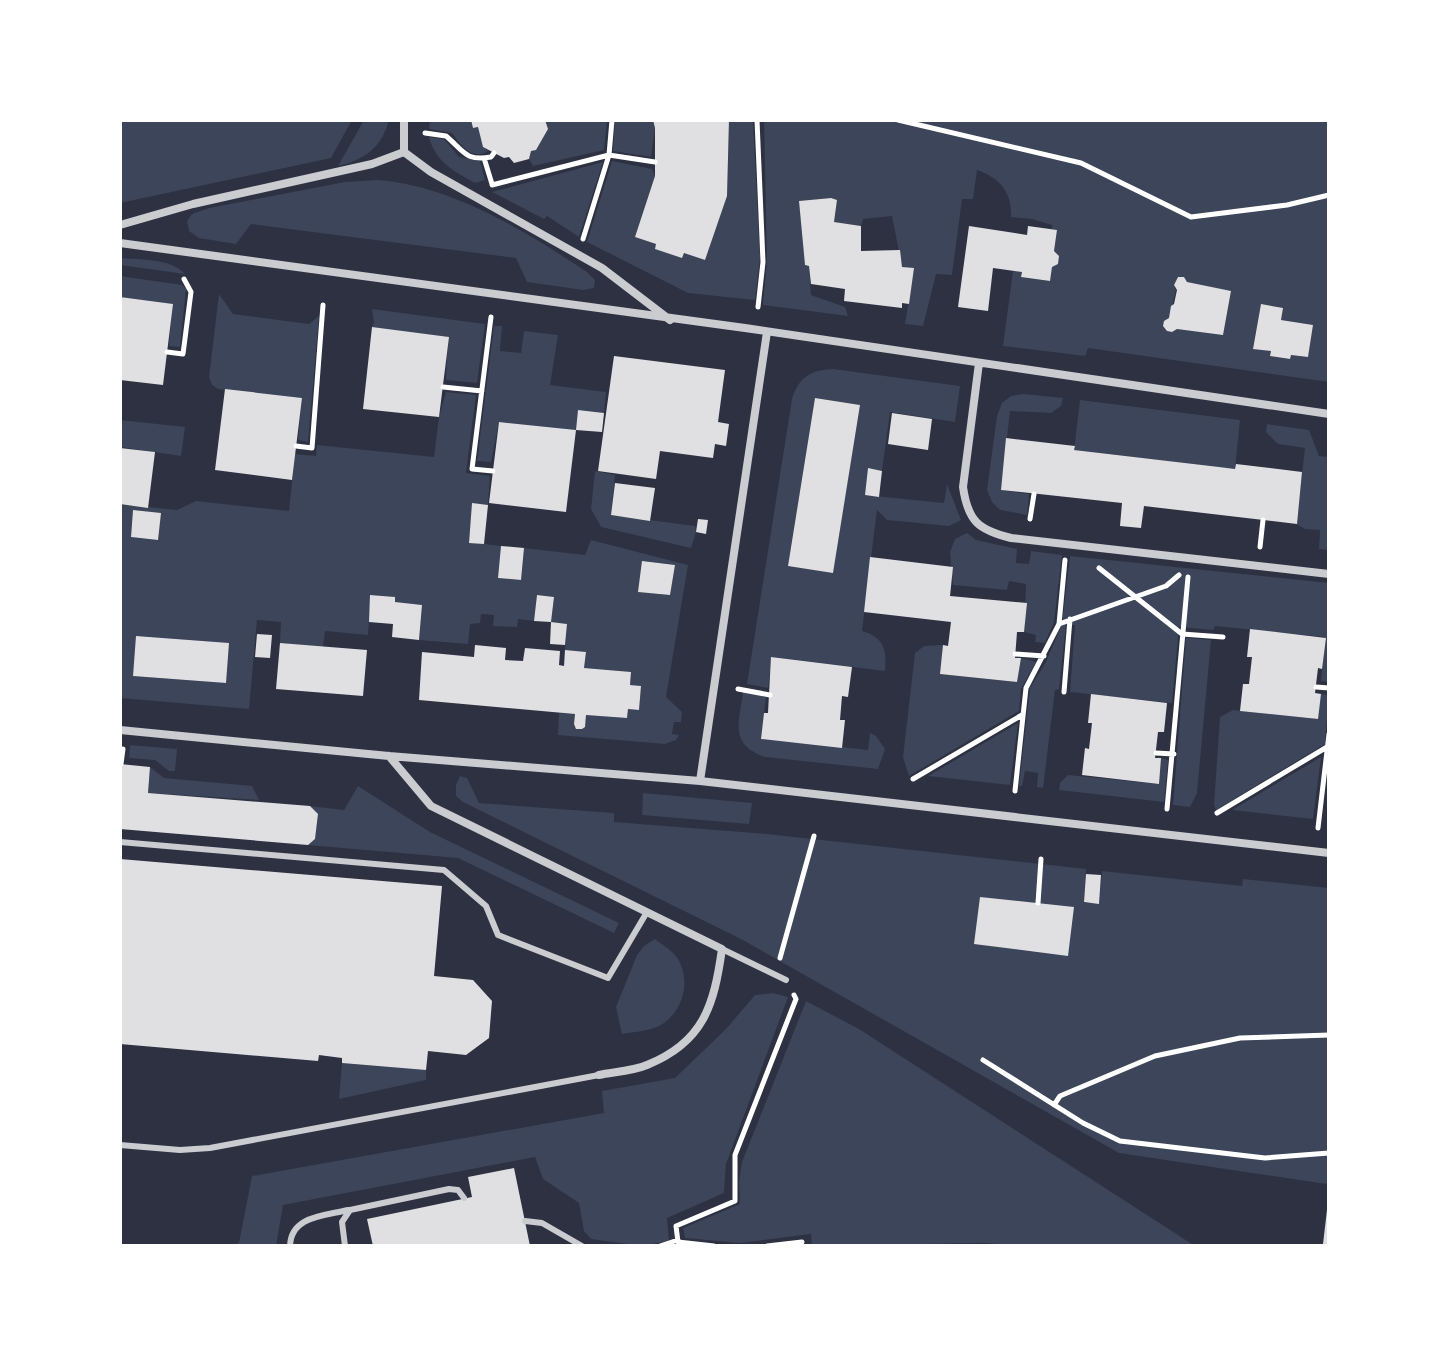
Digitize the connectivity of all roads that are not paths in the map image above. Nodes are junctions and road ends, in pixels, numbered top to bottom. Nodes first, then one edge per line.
1 (404, 120) edge
2 (404, 152) junction
3 (120, 225) edge
4 (120, 243) edge
5 (670, 320) junction
6 (767, 332) junction
7 (979, 363) junction
8 (1329, 414) edge
9 (1329, 574) edge
10 (120, 730) edge
11 (389, 756) junction
12 (700, 781) junction
13 (120, 842) edge
14 (1329, 853) edge
15 (647, 912) junction
16 (722, 949) junction
17 (786, 980) road end
18 (599, 1075) joint
19 (120, 1145) edge
20 (464, 1198) dead end
21 (350, 1210) junction
22 (525, 1221) dead end
23 (290, 1246) edge
24 (345, 1246) edge
25 (582, 1246) edge

1 - 2 street
2 - 3 street
2 - 5 street
4 - 5 street
5 - 6 street
6 - 7 street
6 - 12 street
7 - 8 street
7 - 9 street
10 - 11 street
11 - 12 street
11 - 15 street
12 - 14 street
13 - 15 lane
15 - 16 street
16 - 17 lane
16 - 18 street
18 - 19 lane
20 - 21 lane
21 - 23 lane
21 - 24 lane
22 - 25 lane

